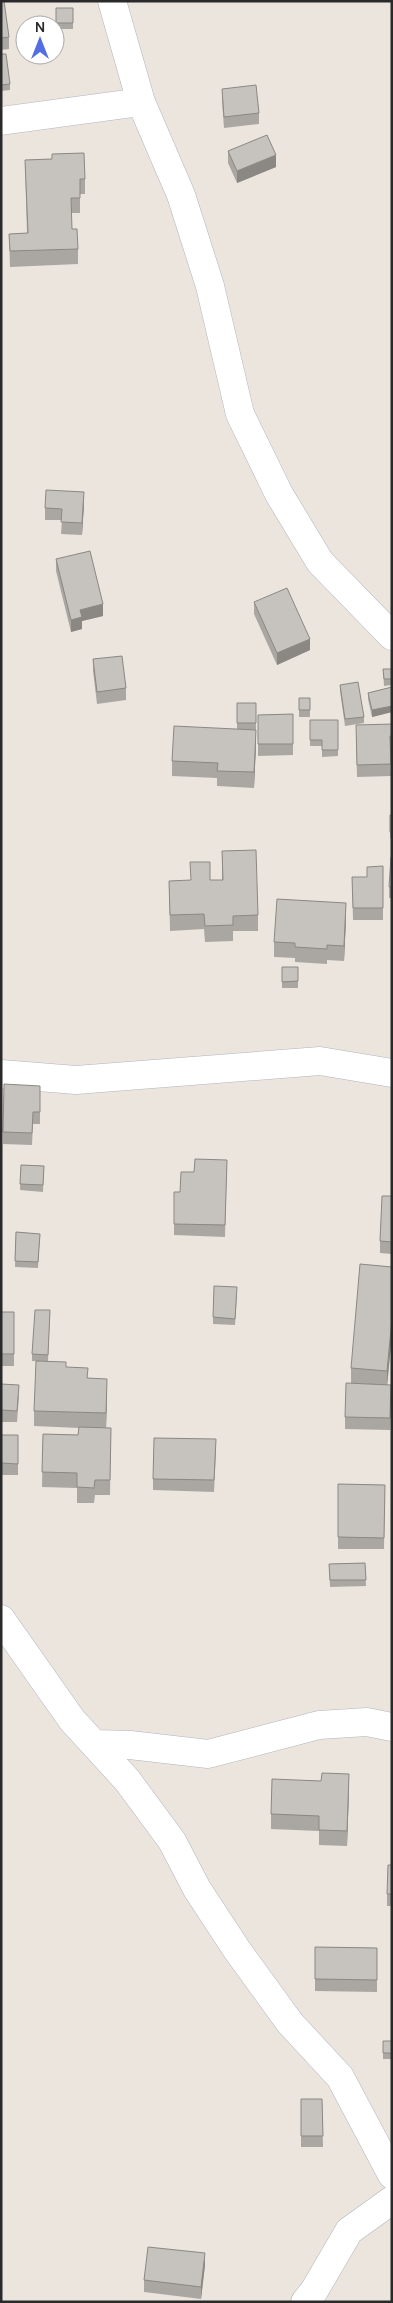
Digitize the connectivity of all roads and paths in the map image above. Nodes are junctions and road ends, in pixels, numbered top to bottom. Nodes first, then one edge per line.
1 (112, 1) edge
2 (141, 102) junction
3 (1, 121) edge
4 (392, 636) edge
5 (392, 1073) edge
6 (1, 1074) edge
7 (1, 1619) edge
8 (392, 1727) edge
9 (95, 1744) junction
10 (392, 2175) edge
11 (392, 2200) edge
12 (305, 2302) edge

1 - 2 street
2 - 3 street
2 - 4 street
5 - 6 street
7 - 9 street
8 - 9 street
9 - 10 street
11 - 12 street

